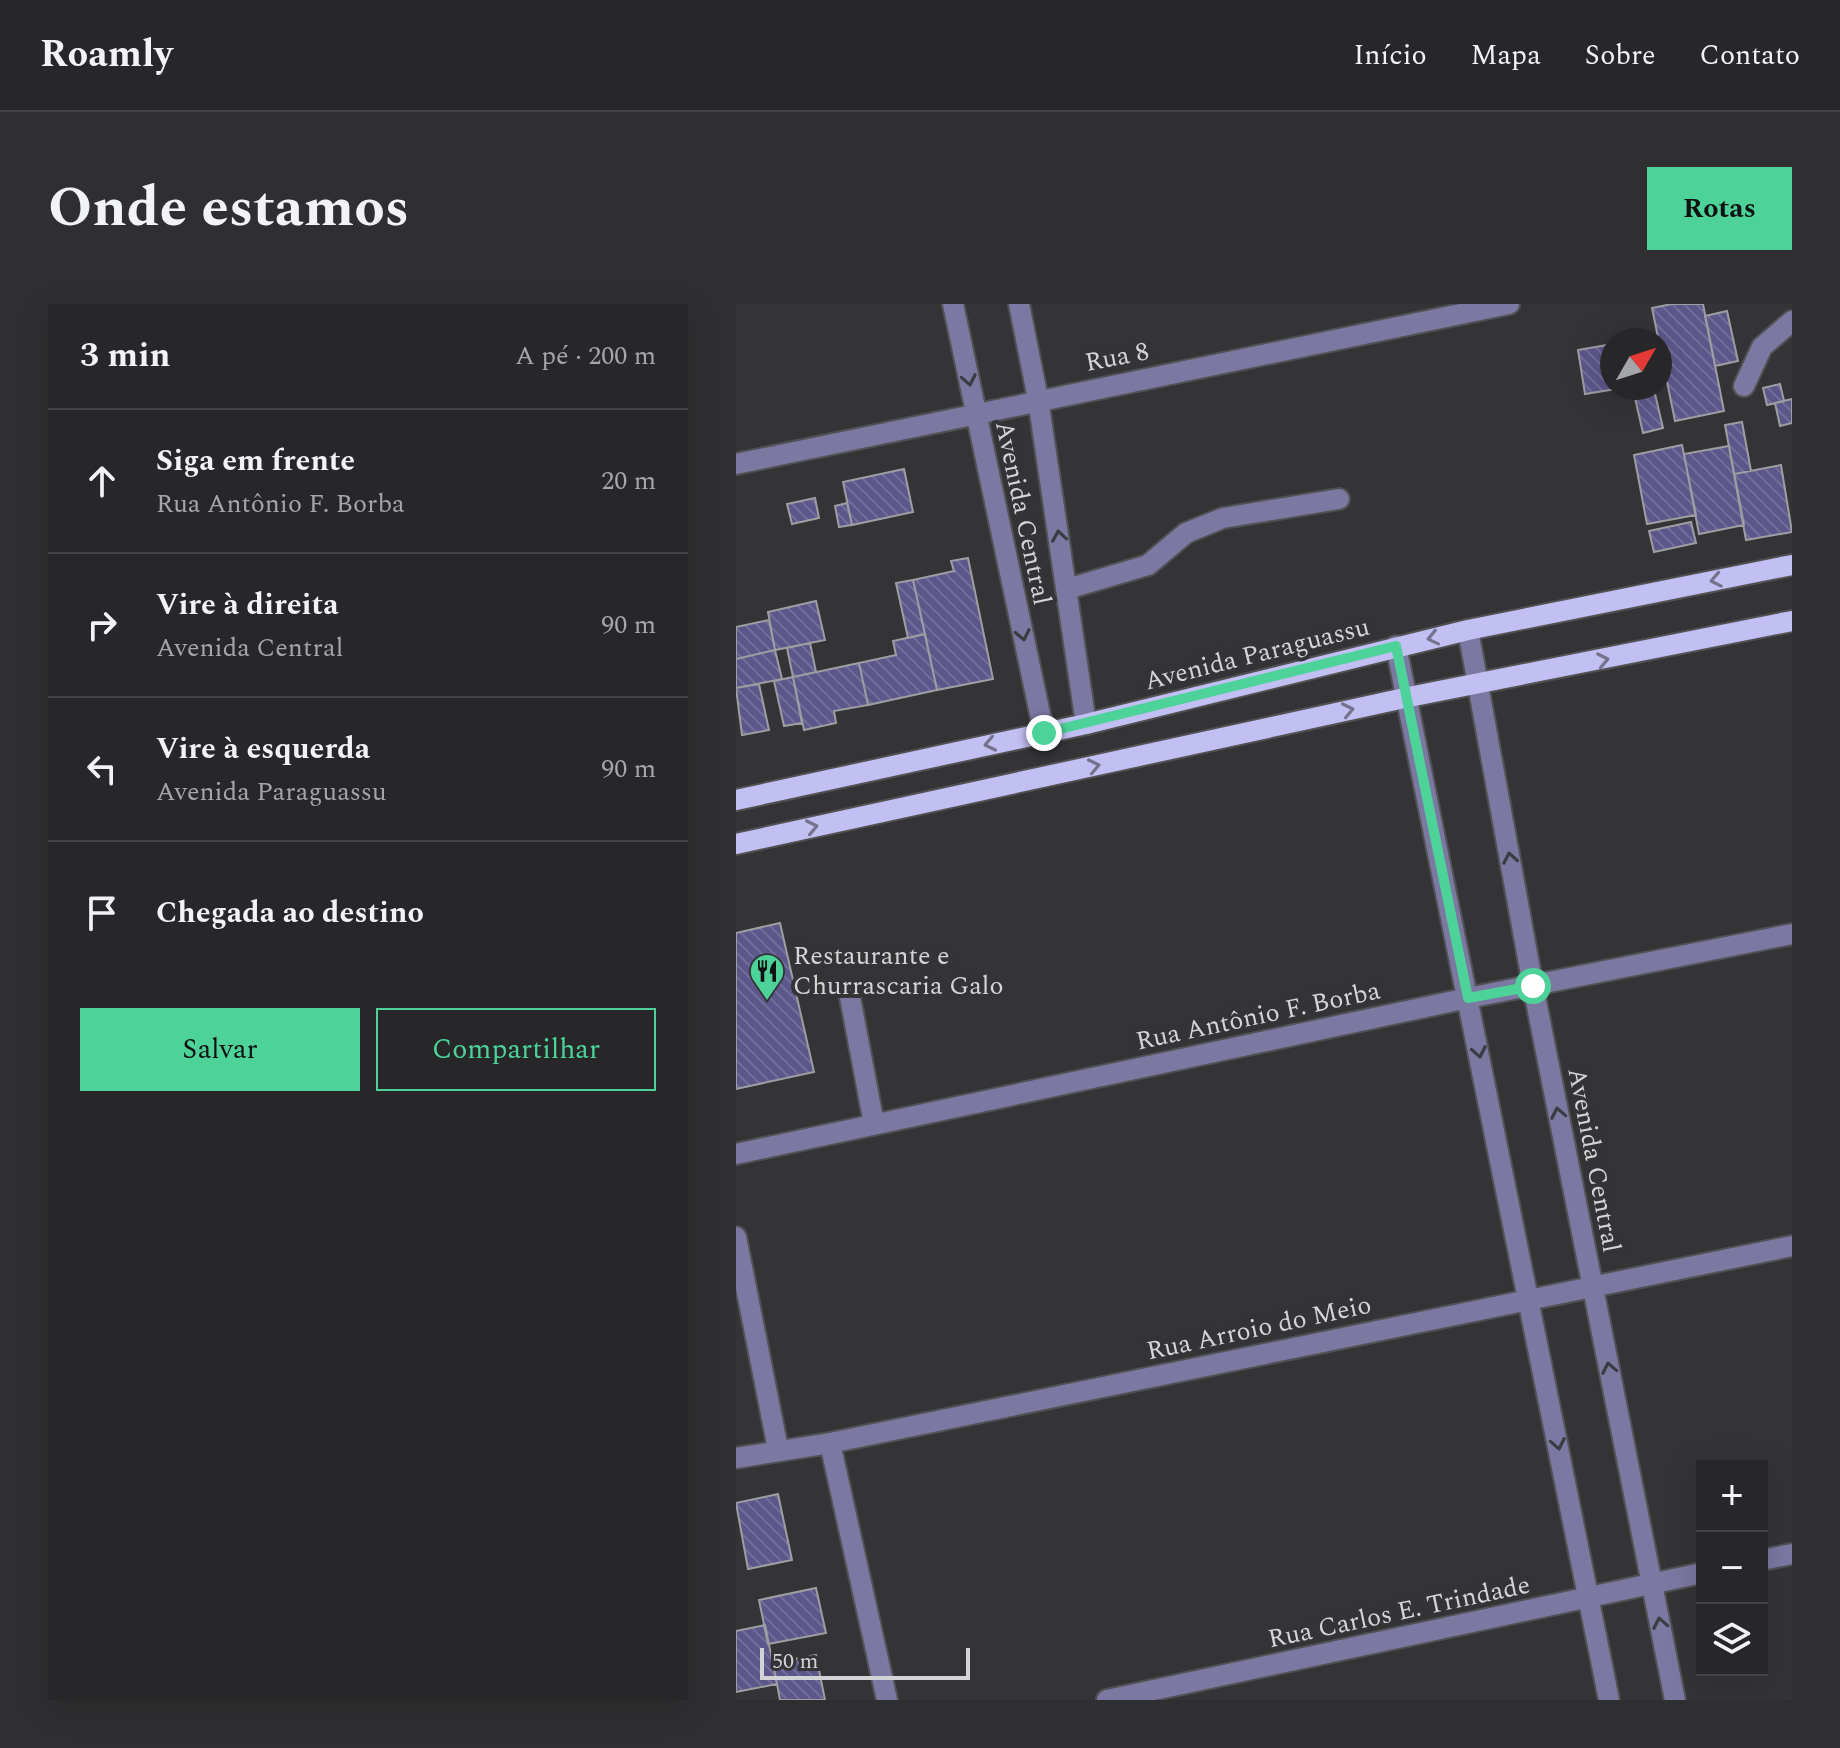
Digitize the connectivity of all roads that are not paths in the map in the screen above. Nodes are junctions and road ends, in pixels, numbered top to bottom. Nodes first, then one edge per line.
1 (953, 304) edge
2 (1019, 304) edge
3 (1509, 304) edge
4 (1792, 321) edge
5 (1744, 386) dead end
6 (1038, 399) junction
7 (976, 414) junction
8 (736, 464) edge
9 (1339, 499) dead end
10 (1792, 565) edge
11 (1067, 589) junction
12 (1792, 621) edge
13 (1468, 630) junction
14 (1396, 646) junction
15 (1478, 685) junction
16 (1409, 697) junction
17 (1086, 724) junction
18 (1044, 733) junction
19 (736, 800) edge
20 (736, 844) edge
21 (1792, 934) edge
22 (1533, 986) junction
23 (849, 992) dead end
24 (1468, 998) junction
25 (874, 1124) junction
26 (736, 1154) edge
27 (736, 1237) edge
28 (1792, 1246) edge
29 (1592, 1286) junction
30 (1529, 1299) junction
31 (830, 1443) junction
32 (778, 1449) junction
33 (736, 1458) edge
34 (1792, 1554) edge
35 (1768, 1559) edge
36 (1696, 1574) edge
37 (1652, 1583) junction
38 (1589, 1599) junction
39 (887, 1700) edge
40 (1107, 1700) edge
41 (1609, 1700) edge
42 (1675, 1700) edge

1 -> 7 street, Avenida Central
2 - 6 street, Avenida Central
3 - 6 street, Rua 8
4 - 5 street
6 - 7 street, Rua 8
11 -> 6 street, Avenida Central
7 - 8 street, Rua 8
7 -> 18 street, Avenida Central
9 - 11 street
10 -> 13 main road, Avenida Paraguassu
11 - 17 street, Avenida Central
15 -> 12 main road
13 -> 14 main road, Avenida Paraguassu
13 - 15 street, Avenida Central
14 - 16 street
14 - 17 main road, Avenida Paraguassu
15 - 16 main road
22 -> 15 street, Avenida Central
20 -> 16 main road
16 - 24 street
17 - 18 main road, Avenida Paraguassu
18 -> 19 main road, Avenida Paraguassu
21 - 22 street, Rua Antônio F. Borba
22 - 24 street, Rua Antônio F. Borba
29 -> 22 street, Avenida Central
23 - 25 street
24 - 25 street, Rua Antônio F. Borba
24 -> 30 street
25 - 26 street, Rua Antônio F. Borba
27 - 32 street
28 - 29 street, Rua Arroio do Meio
29 - 30 street, Rua Arroio do Meio
37 -> 29 street, Avenida Central
30 - 31 street, Rua Arroio do Meio
30 -> 38 street
31 - 32 street, Rua Arroio do Meio
31 - 39 street
32 - 33 street, Rua Arroio do Meio
34 - 35 street
36 - 37 street, Rua Carlos E. Trindade
37 - 38 street, Rua Carlos E. Trindade
42 -> 37 street, Avenida Central
38 - 40 street, Rua Carlos E. Trindade
38 - 41 street

